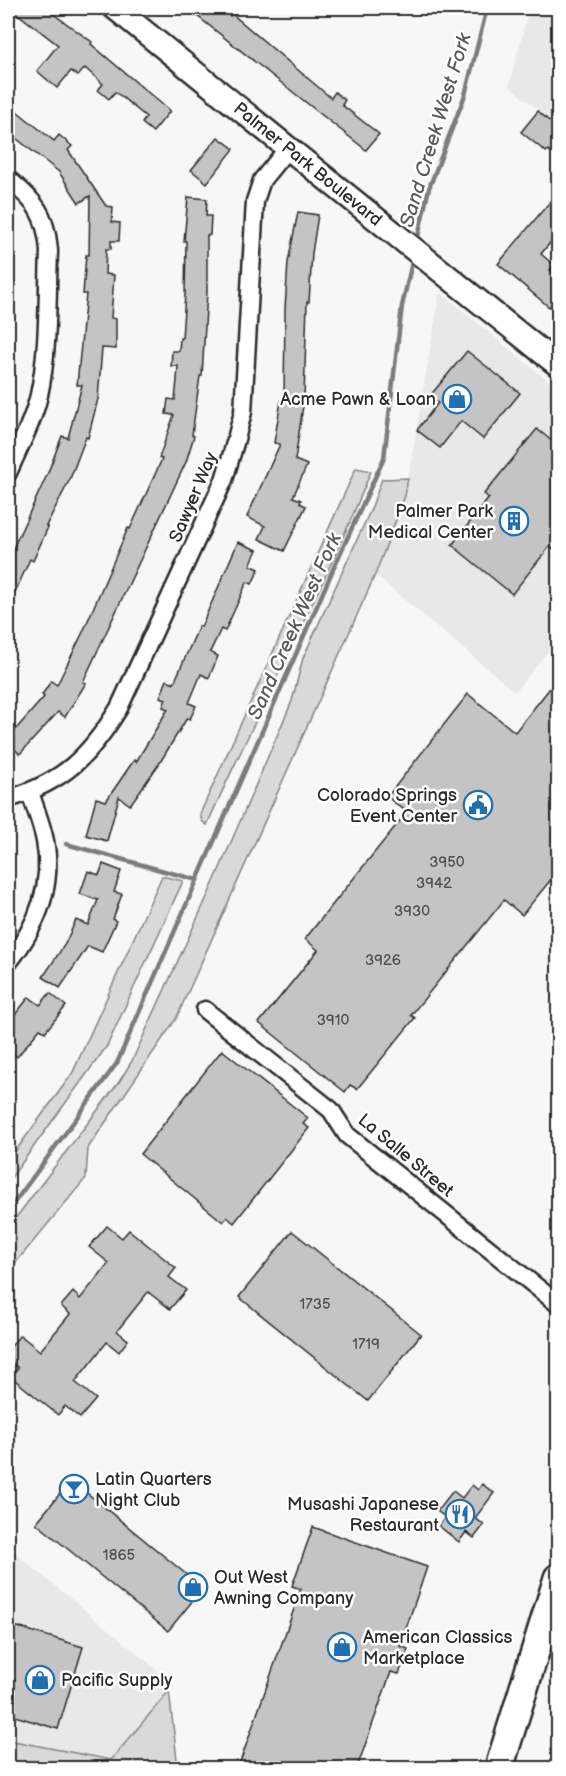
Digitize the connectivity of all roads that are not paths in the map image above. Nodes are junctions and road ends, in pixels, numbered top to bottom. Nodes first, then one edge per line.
1 (115, 8) edge
2 (288, 148) junction
3 (8, 179) edge
4 (558, 365) edge
5 (8, 472) edge
6 (30, 792) junction
7 (8, 799) edge
8 (8, 963) edge
9 (205, 1010) dead end
10 (558, 1304) edge
11 (558, 1578) edge
12 (499, 1768) edge

1 - 2 main road, Palmer Park Boulevard
2 - 4 main road, Palmer Park Boulevard
2 - 6 street, Sawyer Way
3 - 5 street
6 - 7 street, Sawyer Way
6 - 8 street
9 - 10 street, La Salle Street
11 - 12 highway

